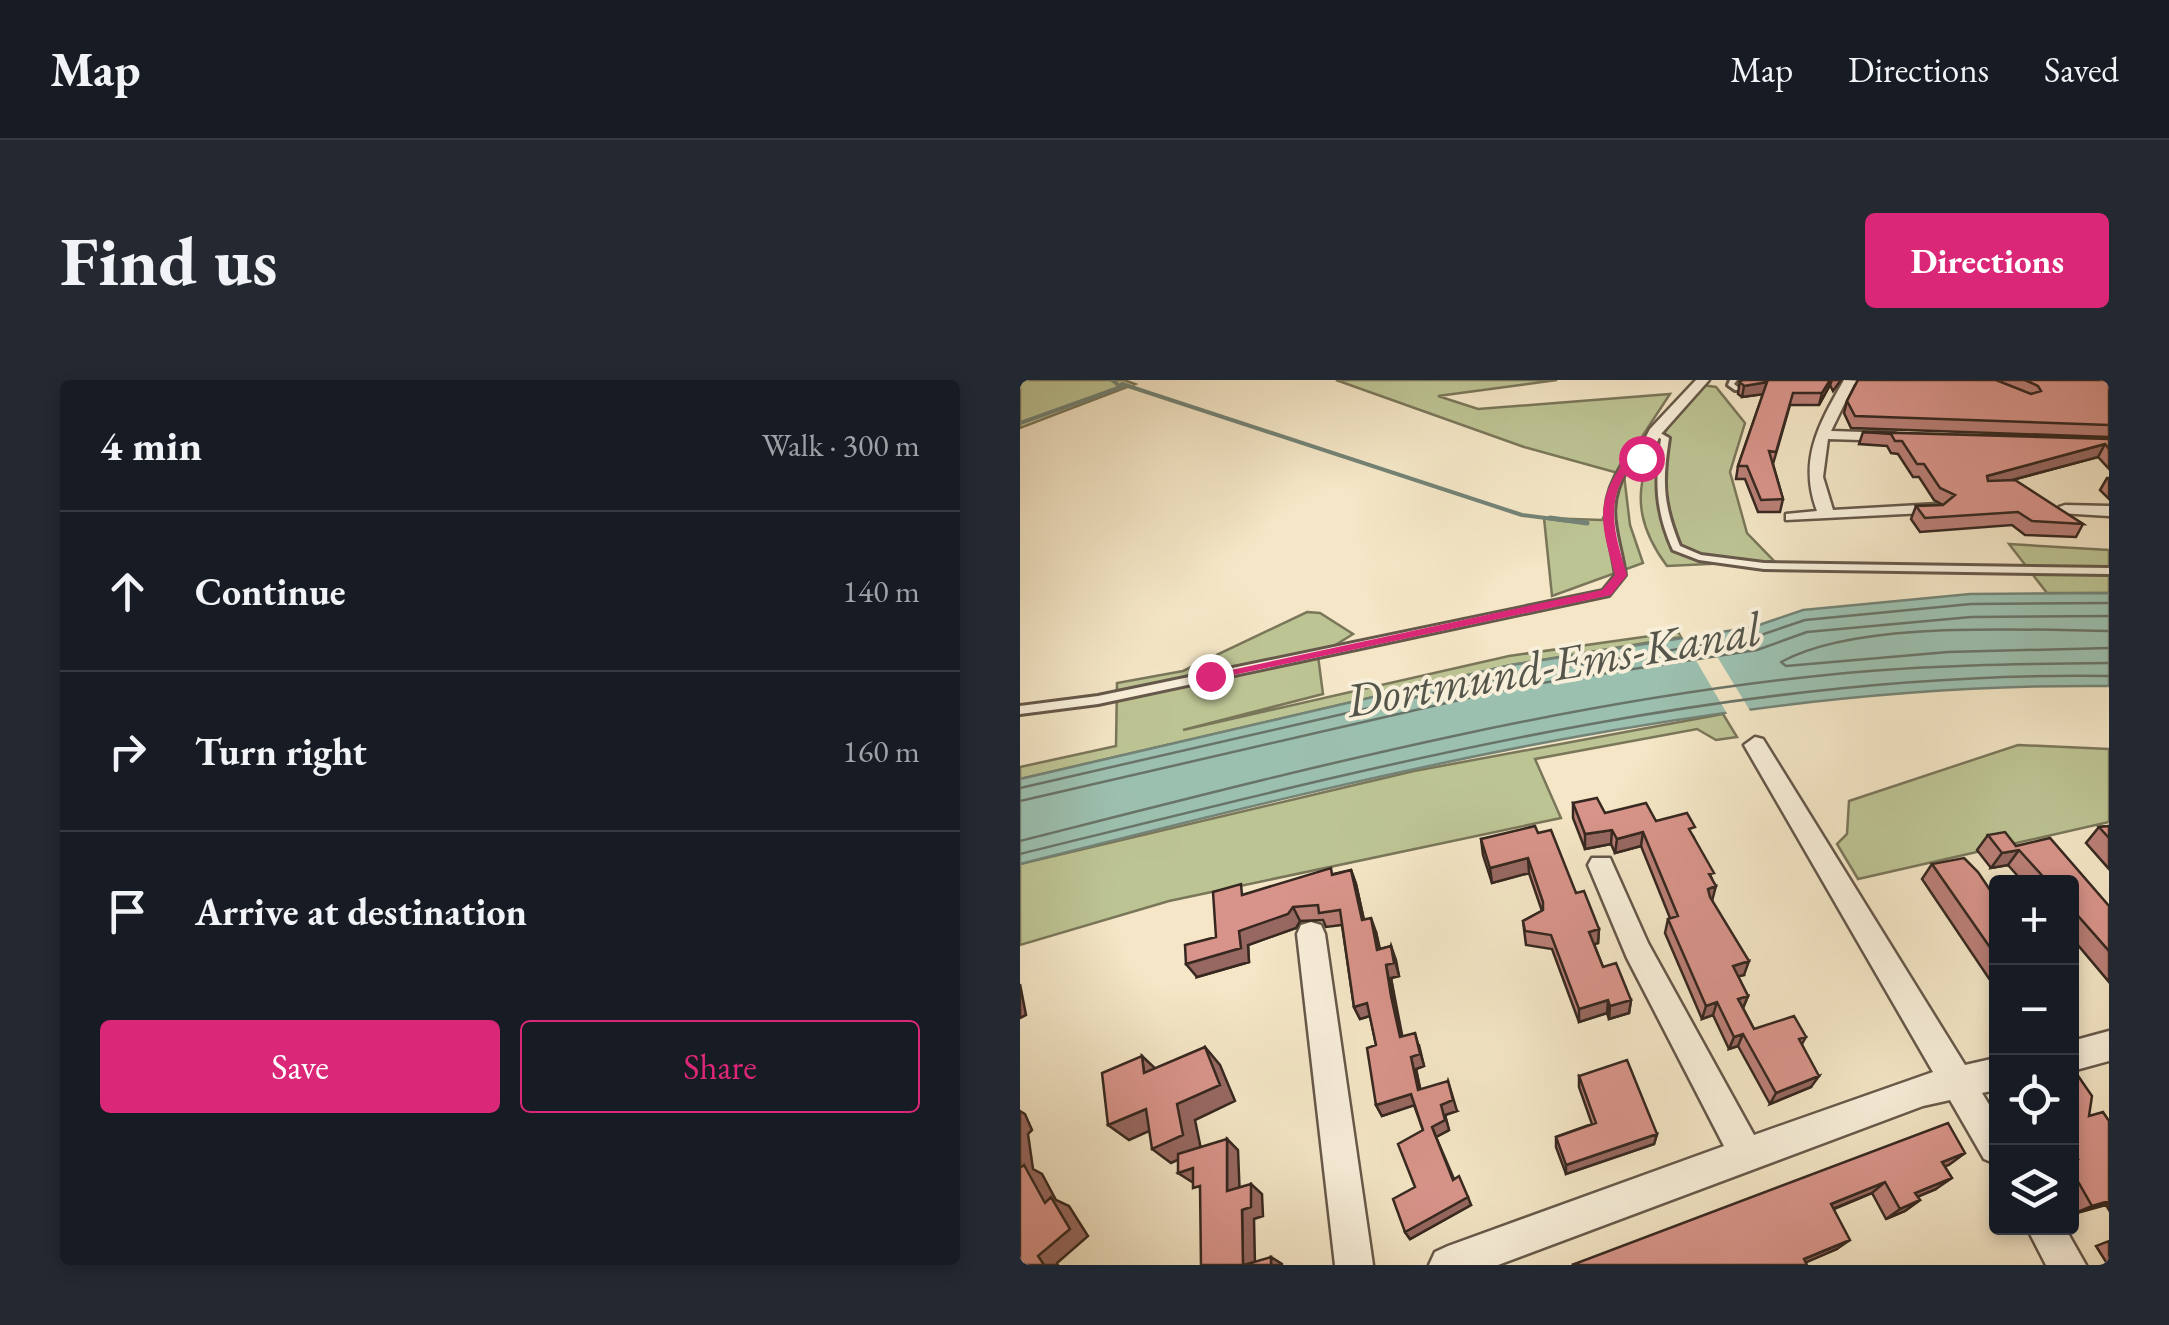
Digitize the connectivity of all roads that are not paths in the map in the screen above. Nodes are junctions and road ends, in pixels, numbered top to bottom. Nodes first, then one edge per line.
1 (1703, 380) edge
2 (1734, 380) edge
3 (1899, 383) edge
4 (1737, 389) edge
5 (1654, 432) junction
6 (1820, 434) junction
7 (1915, 438) edge
8 (1638, 468) joint
9 (1935, 505) edge
10 (2064, 510) edge
11 (2109, 511) edge
12 (1826, 513) junction
13 (1792, 517) dead end
14 (2109, 572) edge
15 (1020, 710) edge
16 (1755, 745) dead end
17 (1601, 865) dead end
18 (1311, 934) dead end
19 (2109, 1046) edge
20 (2076, 1055) edge
21 (1989, 1075) edge
22 (1958, 1082) junction
23 (1995, 1145) edge
24 (1747, 1156) junction
25 (2048, 1235) edge
26 (1354, 1265) edge
27 (1448, 1265) edge
28 (2067, 1265) edge

1 - 5 street
2 - 4 lane
3 - 6 street
5 - 8 street
5 - 14 lane
6 - 7 street
6 - 12 street
8 - 15 lane
9 - 12 street
10 - 11 street
12 - 13 street
16 - 22 street
17 - 24 street
18 - 26 street
19 - 20 street
21 - 22 street
22 - 23 street
22 - 24 street
24 - 27 street
25 - 28 street

